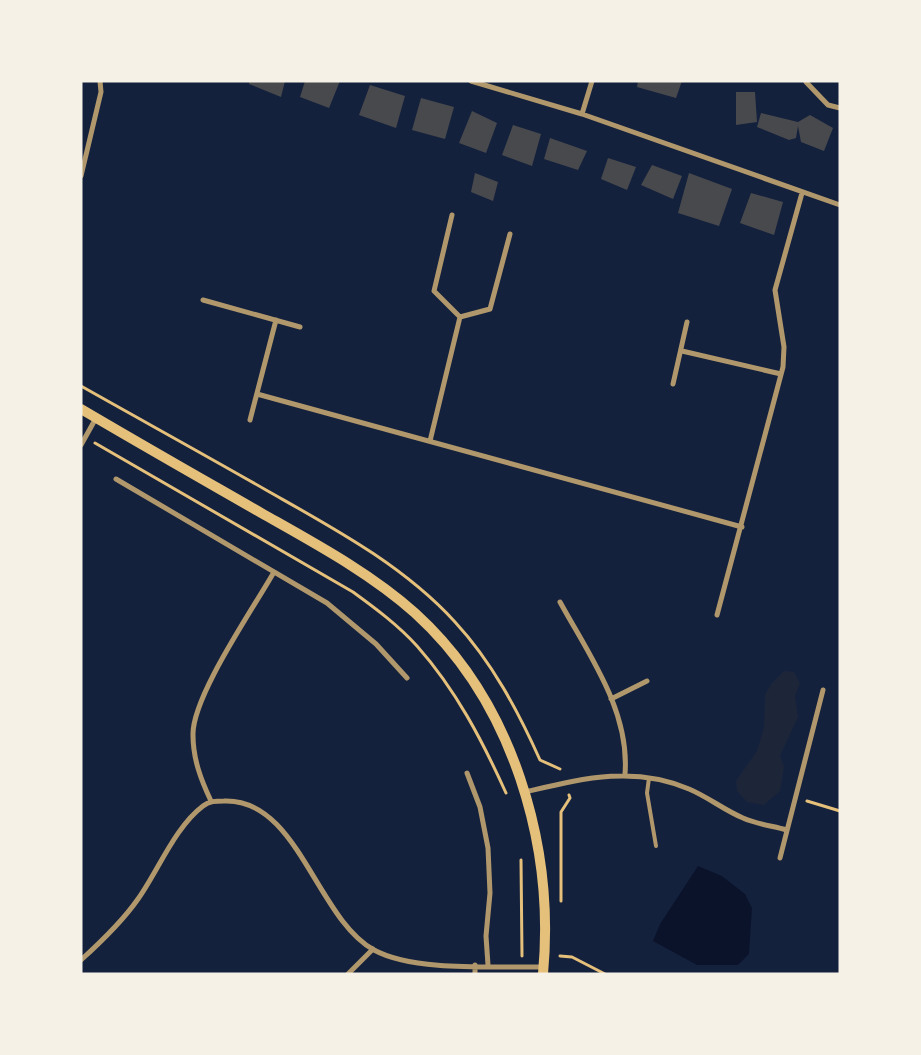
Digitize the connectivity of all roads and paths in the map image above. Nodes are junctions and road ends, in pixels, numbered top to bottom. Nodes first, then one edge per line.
1 (100, 81) edge
2 (471, 81) edge
3 (592, 81) edge
4 (806, 82) edge
5 (840, 108) edge
6 (582, 114) junction
7 (81, 176) edge
8 (802, 193) junction
9 (840, 205) edge
10 (452, 215) dead end
11 (510, 234) dead end
12 (203, 300) dead end
13 (460, 318) junction
14 (276, 320) junction
15 (688, 322) dead end
16 (300, 327) dead end
17 (682, 351) junction
18 (781, 374) junction
19 (673, 384) dead end
20 (81, 386) edge
21 (257, 394) junction
22 (81, 410) edge
23 (96, 418) junction
24 (250, 420) dead end
25 (86, 437) junction
26 (430, 441) junction
27 (81, 445) edge
28 (116, 479) dead end
29 (742, 527) junction
30 (274, 572) junction
31 (560, 602) dead end
32 (717, 615) dead end
33 (407, 678) dead end
34 (647, 681) dead end
35 (823, 690) dead end
36 (611, 698) junction
37 (467, 773) dead end
38 (625, 774) junction
39 (649, 778) junction
40 (567, 782) junction
41 (525, 792) junction
42 (507, 794) dead end
43 (796, 798) junction
44 (211, 801) junction
45 (840, 811) edge
46 (787, 830) junction
47 (656, 846) dead end
48 (520, 854) dead end
49 (780, 858) dead end
50 (561, 910) dead end
51 (560, 946) dead end
52 (373, 949) junction
53 (560, 956) junction
54 (81, 960) edge
55 (560, 961) dead end
56 (475, 965) junction
57 (488, 965) junction
58 (522, 966) junction
59 (543, 970) edge
60 (348, 974) edge
61 (475, 974) edge
62 (605, 974) edge

1 - 7 street
2 - 6 street
3 - 6 street
4 - 5 street
6 - 8 street
8 - 9 street
8 - 18 street
10 - 13 street
11 - 13 street
12 - 14 street
13 - 26 street
14 - 16 street
14 - 21 street
15 - 17 street
17 - 18 street
17 - 19 street
18 - 29 street
20 - 40 path
21 - 24 street
21 - 26 street
22 - 23 main road
23 - 25 street
23 - 41 main road
25 - 27 street
25 - 42 path
26 - 29 street
28 - 30 street
29 - 32 street
30 - 33 street
30 - 44 street
31 - 36 street
34 - 36 street
35 - 43 street
36 - 38 street
37 - 57 street
38 - 39 street
38 - 40 street
39 - 46 street
39 - 47 lane
40 - 41 street
40 - 50 path
41 - 59 main road
43 - 45 path
43 - 46 street
44 - 52 street
44 - 54 street
46 - 49 street
48 - 58 path
51 - 53 path
52 - 56 street
52 - 60 street
53 - 55 path
53 - 62 path
56 - 57 street
56 - 61 street
57 - 58 street
58 - 59 street

